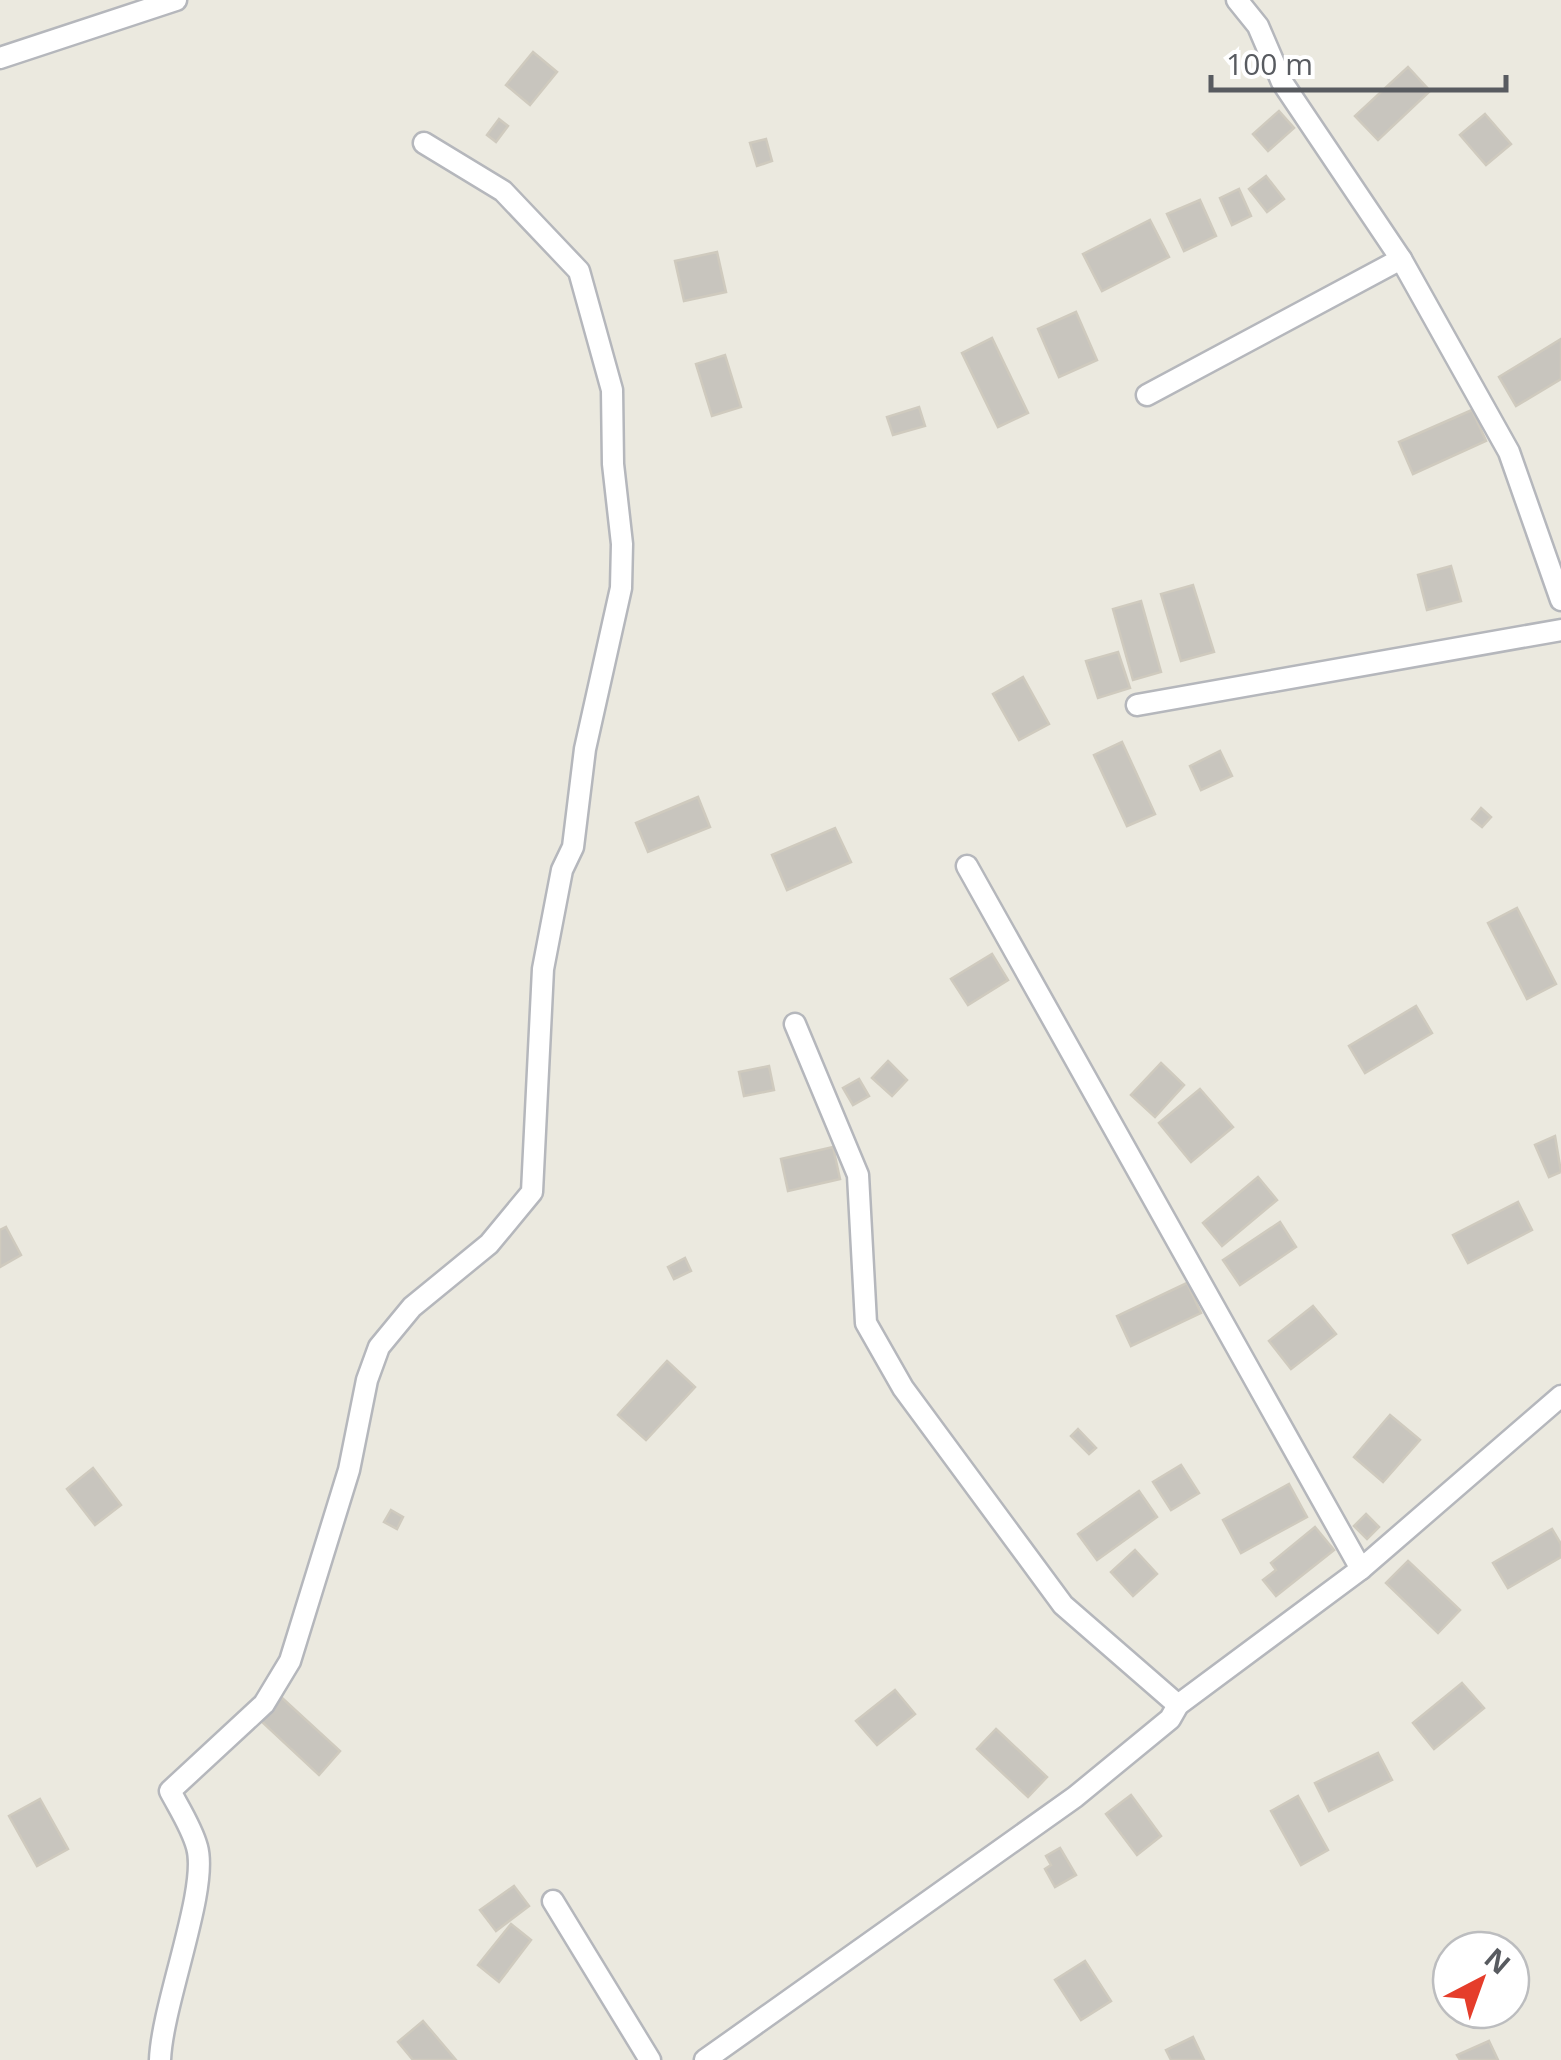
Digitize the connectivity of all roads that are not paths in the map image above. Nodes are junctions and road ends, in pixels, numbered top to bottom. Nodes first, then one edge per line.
1 (176, 0) edge
2 (1237, 0) edge
3 (0, 58) edge
4 (424, 143) dead end
5 (1402, 259) junction
6 (1146, 395) dead end
7 (1561, 600) edge
8 (1561, 630) edge
9 (1137, 706) dead end
10 (967, 866) dead end
11 (795, 1024) dead end
12 (1561, 1396) edge
13 (1362, 1569) junction
14 (1178, 1705) junction
15 (553, 1901) dead end
16 (160, 2060) edge
17 (650, 2060) edge
18 (705, 2060) edge

1 - 3 street
2 - 5 street
4 - 16 street
5 - 6 street
5 - 7 street
8 - 9 street
10 - 13 street
11 - 14 street
12 - 13 street
13 - 14 street
14 - 18 street
15 - 17 street

